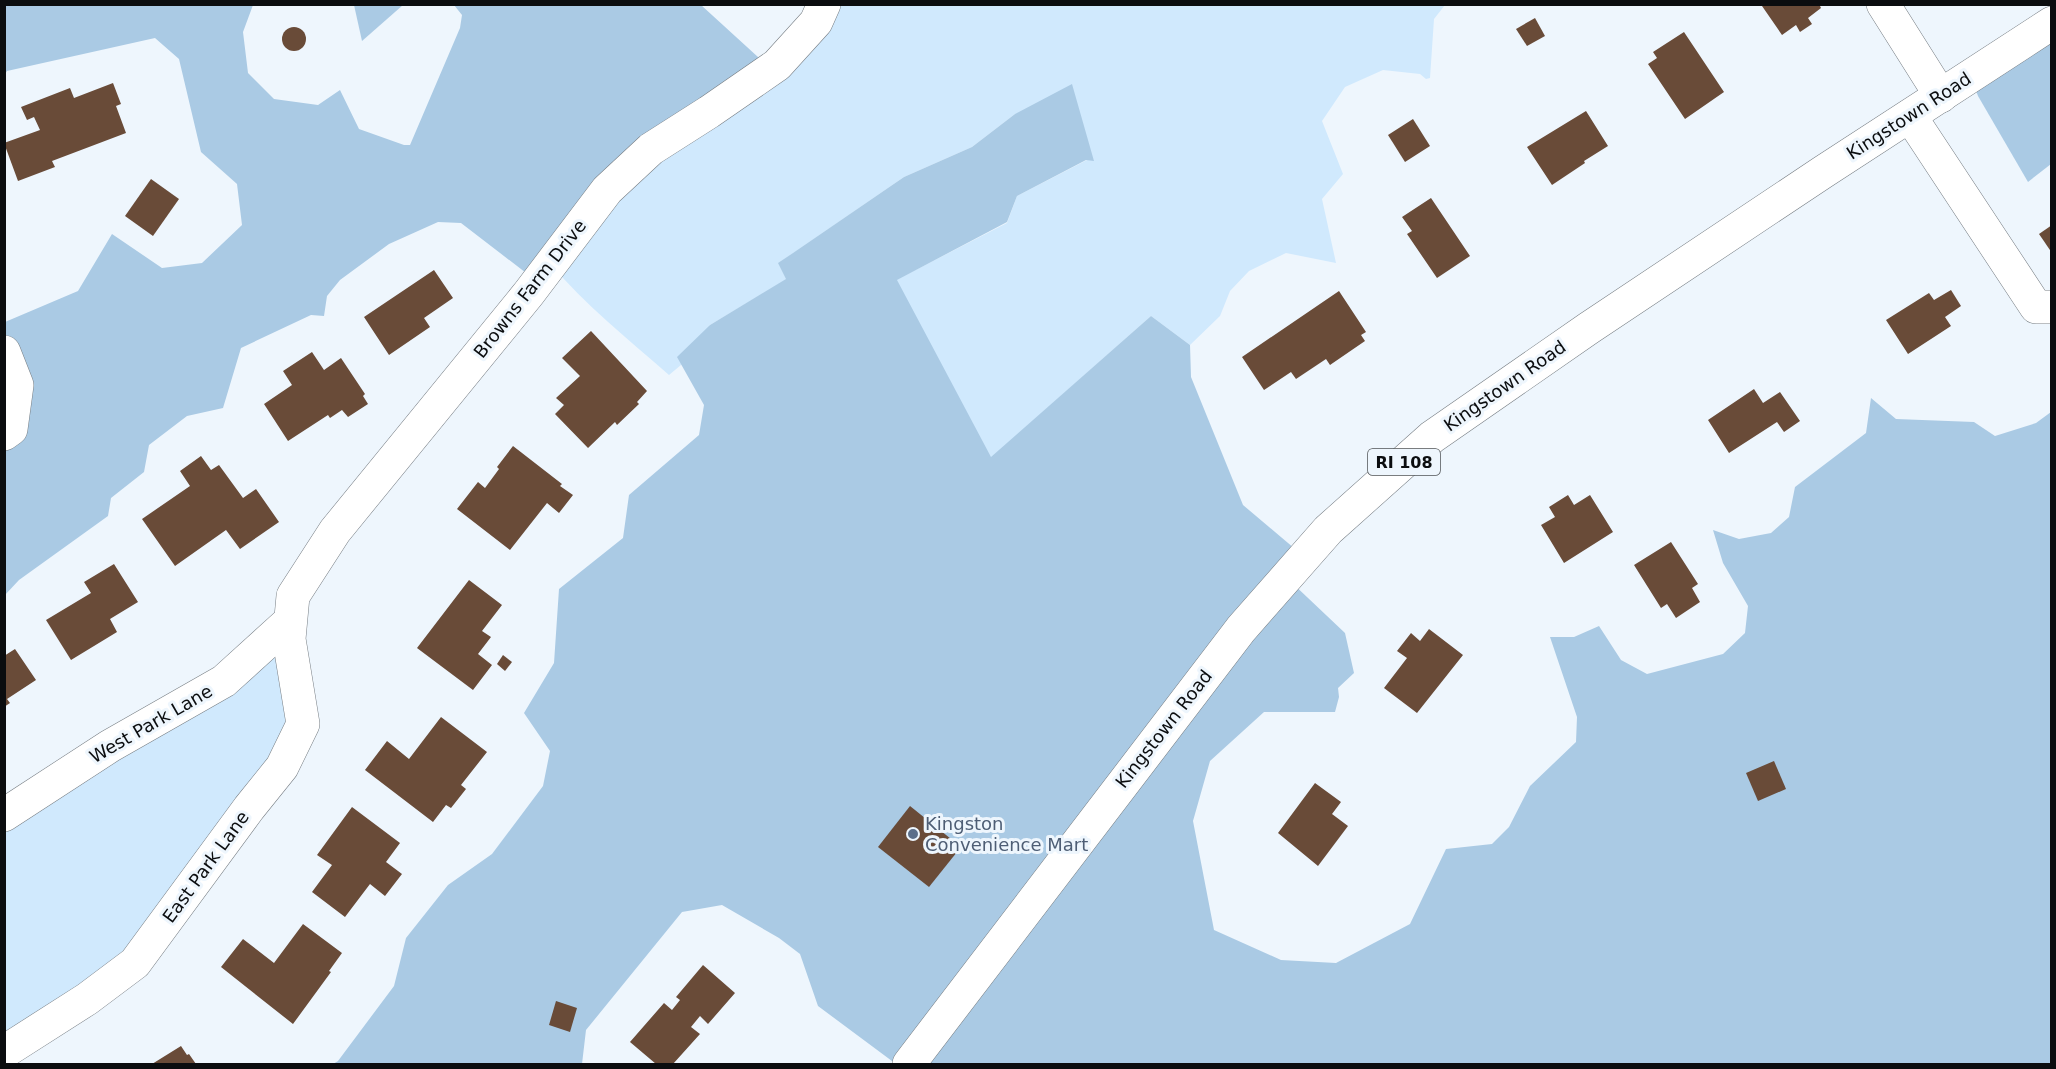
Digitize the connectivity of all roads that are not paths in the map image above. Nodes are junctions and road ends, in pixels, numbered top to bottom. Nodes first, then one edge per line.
1 (825, 4) edge
2 (1883, 4) edge
3 (2052, 23) edge
4 (1941, 96) junction
5 (1910, 116) junction
6 (2052, 307) edge
7 (4, 351) edge
8 (4, 434) edge
9 (289, 622) junction
10 (4, 816) edge
11 (4, 1052) edge
12 (909, 1065) edge

1 - 9 street, Browns Farm Drive
2 - 4 street
3 - 4 street, Kingstown Road / RI 108
4 - 5 street, Kingstown Road / RI 108
5 - 6 street
5 - 12 street, Kingstown Road / RI 108
7 - 8 street
9 - 10 street, West Park Lane
9 - 11 street, East Park Lane

